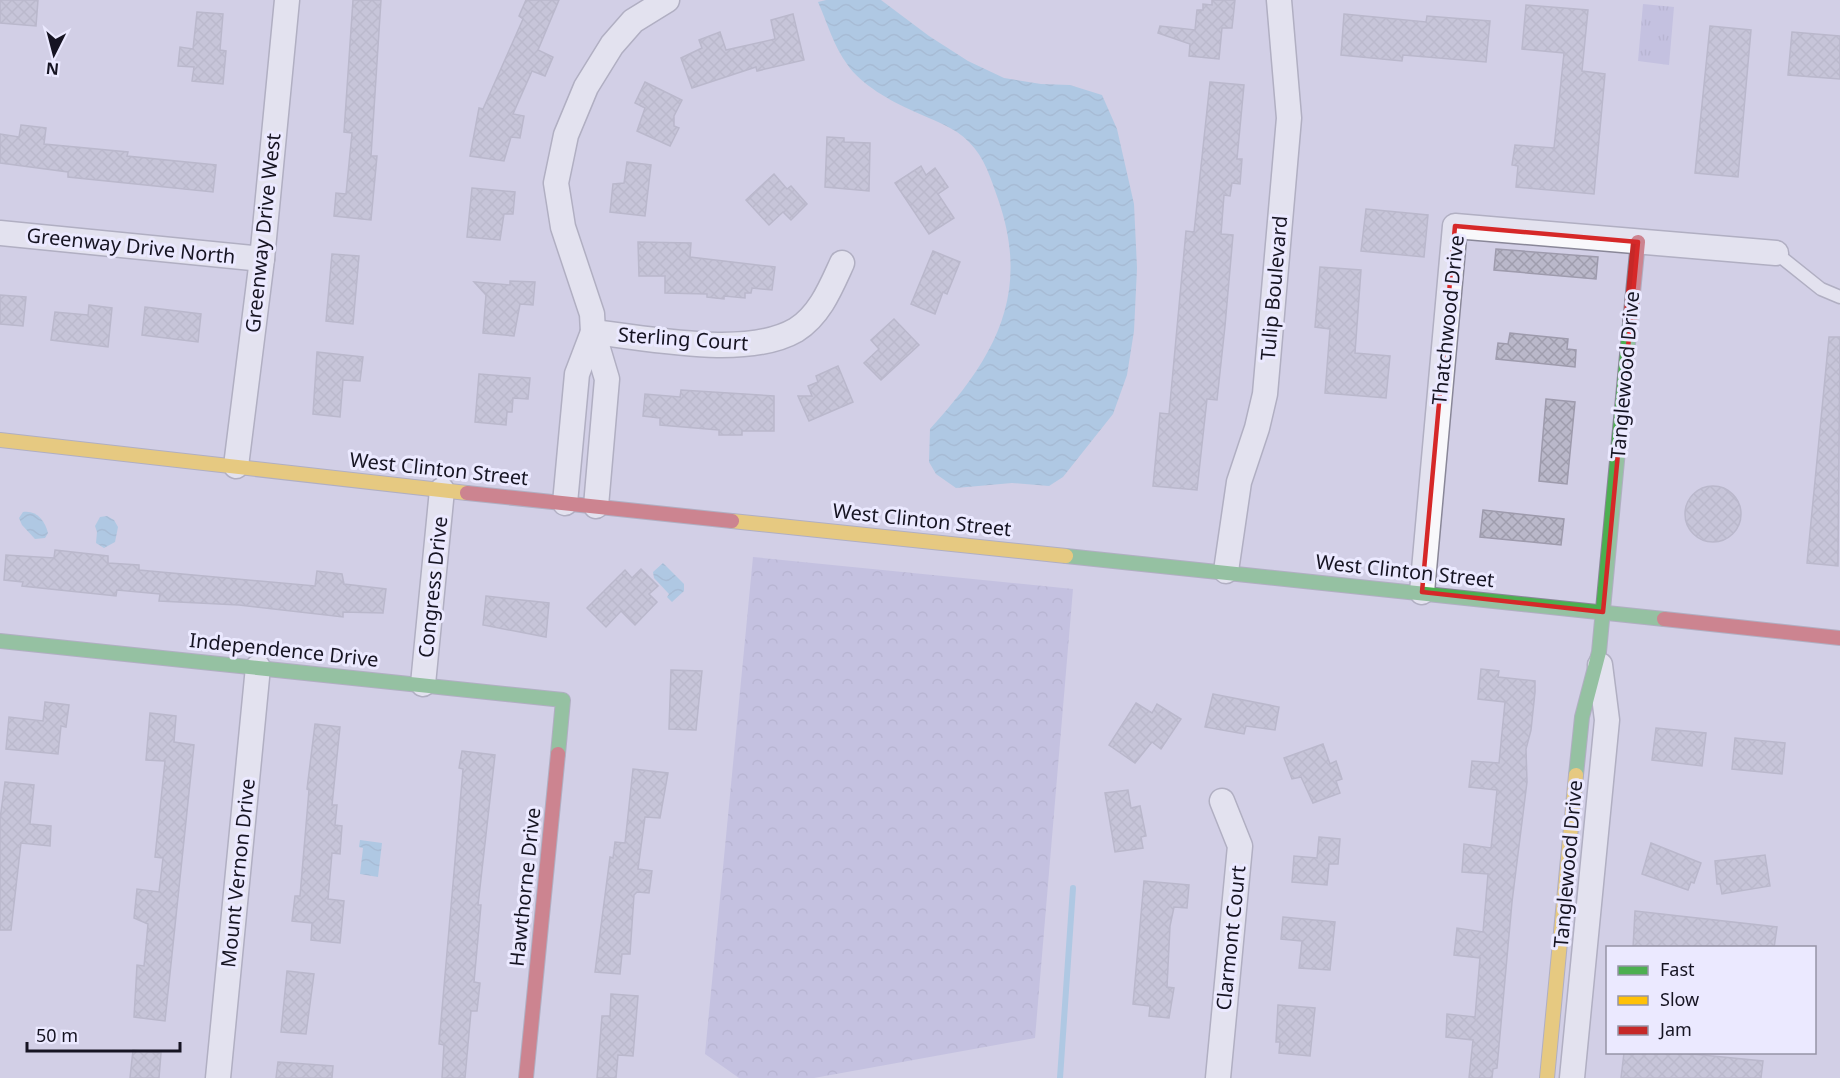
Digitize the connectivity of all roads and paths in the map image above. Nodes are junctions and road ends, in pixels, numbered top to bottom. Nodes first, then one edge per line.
1 (287, 0) edge
2 (1279, 0) edge
3 (660, 2) edge
4 (0, 233) edge
5 (1638, 242) junction
6 (1776, 253) joint
7 (262, 259) junction
8 (842, 263) dead end
9 (1840, 297) edge
10 (593, 332) junction
11 (0, 440) edge
12 (236, 466) junction
13 (442, 490) junction
14 (564, 503) junction
15 (596, 506) junction
16 (1226, 571) junction
17 (1422, 592) junction
18 (1603, 612) junction
19 (1840, 638) edge
20 (0, 641) edge
21 (1599, 652) junction
22 (258, 667) junction
23 (423, 684) junction
24 (563, 700) joint
25 (1222, 801) dead end
26 (218, 1078) edge
27 (526, 1078) edge
28 (1218, 1078) edge
29 (1547, 1078) edge
30 (1572, 1078) edge

1 - 7 street, Greenway Drive West
2 - 16 street, Tulip Boulevard
3 - 10 street
4 - 7 street, Greenway Drive North
5 - 6 street
5 - 17 street, Thatchwood Drive
5 - 18 street, Tanglewood Drive
6 - 9 lane
7 - 12 street, Greenway Drive West
8 - 10 street, Sterling Court
10 - 14 street
10 - 15 street
11 - 12 street, West Clinton Street
12 - 13 street, West Clinton Street
13 - 14 street, West Clinton Street
13 - 23 street, Congress Drive
14 - 15 street, West Clinton Street
15 - 16 street, West Clinton Street
16 - 17 street, West Clinton Street
17 - 18 street, West Clinton Street
18 - 19 street, West Clinton Street
18 - 21 street, Tanglewood Drive
20 - 22 street, Independence Drive
21 - 29 street, Tanglewood Drive
21 - 30 street, Tanglewood Drive
22 - 23 street, Independence Drive
22 - 26 street, Mount Vernon Drive
23 - 24 street, Independence Drive
24 - 27 street, Hawthorne Drive
25 - 28 street, Clarmont Court

